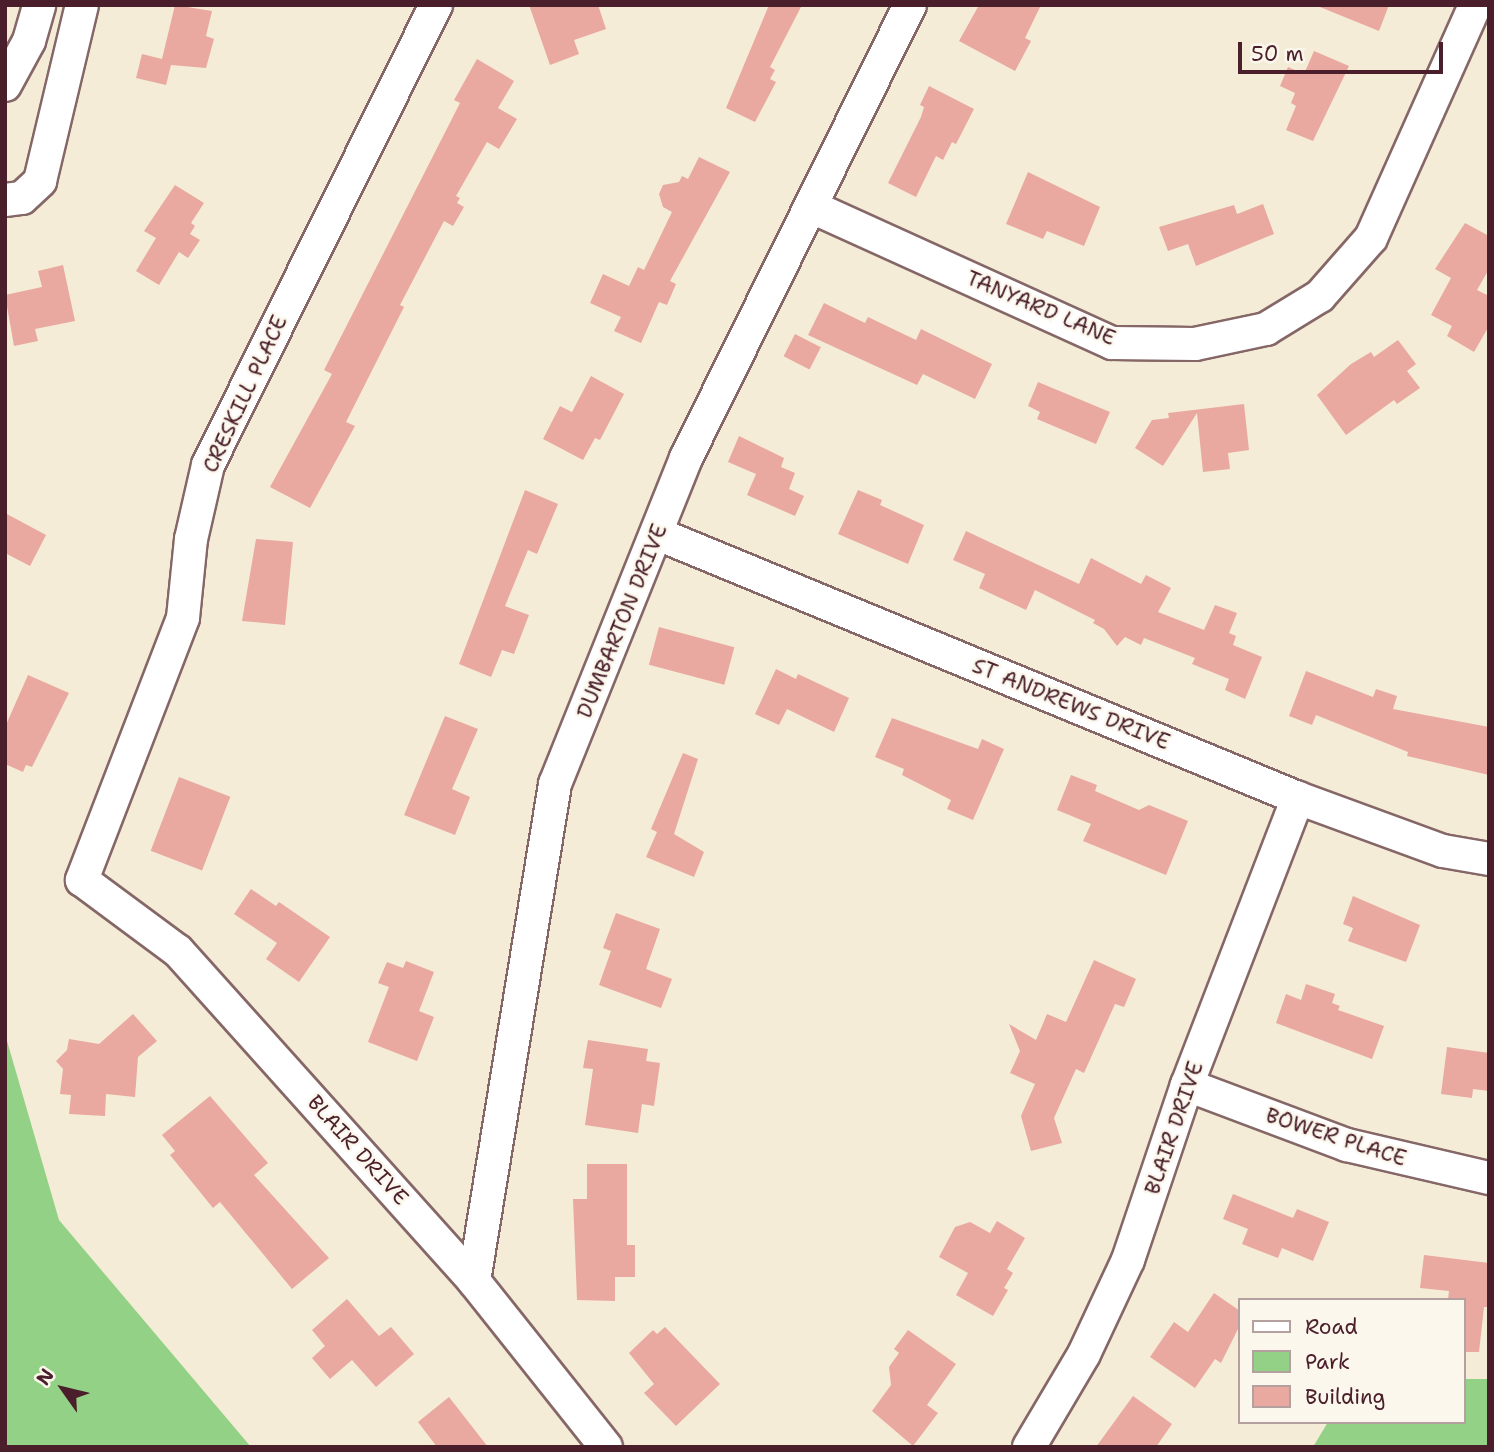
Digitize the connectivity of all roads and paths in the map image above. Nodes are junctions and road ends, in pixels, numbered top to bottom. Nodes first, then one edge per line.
1 (39, 5) edge
2 (82, 5) edge
3 (436, 5) edge
4 (911, 5) edge
5 (1475, 5) edge
6 (5, 85) edge
7 (5, 200) edge
8 (811, 207) junction
9 (658, 534) junction
10 (1298, 798) junction
11 (1489, 859) edge
12 (82, 880) joint
13 (1187, 1085) junction
14 (1489, 1178) edge
15 (474, 1281) junction
16 (606, 1447) edge
17 (1029, 1447) edge

1 - 6 street
2 - 7 street
3 - 12 street, CRESKILL PLACE
4 - 8 street, DUMBARTON DRIVE
5 - 8 street, TANYARD LANE
8 - 9 street, DUMBARTON DRIVE
9 - 10 street, ST ANDREWS DRIVE
9 - 15 street, DUMBARTON DRIVE
10 - 11 street, ST ANDREWS DRIVE
10 - 13 street, BLAIR DRIVE
12 - 15 street, BLAIR DRIVE
13 - 14 street, BOWER PLACE
13 - 17 street, BLAIR DRIVE
15 - 16 street, BLAIR DRIVE

